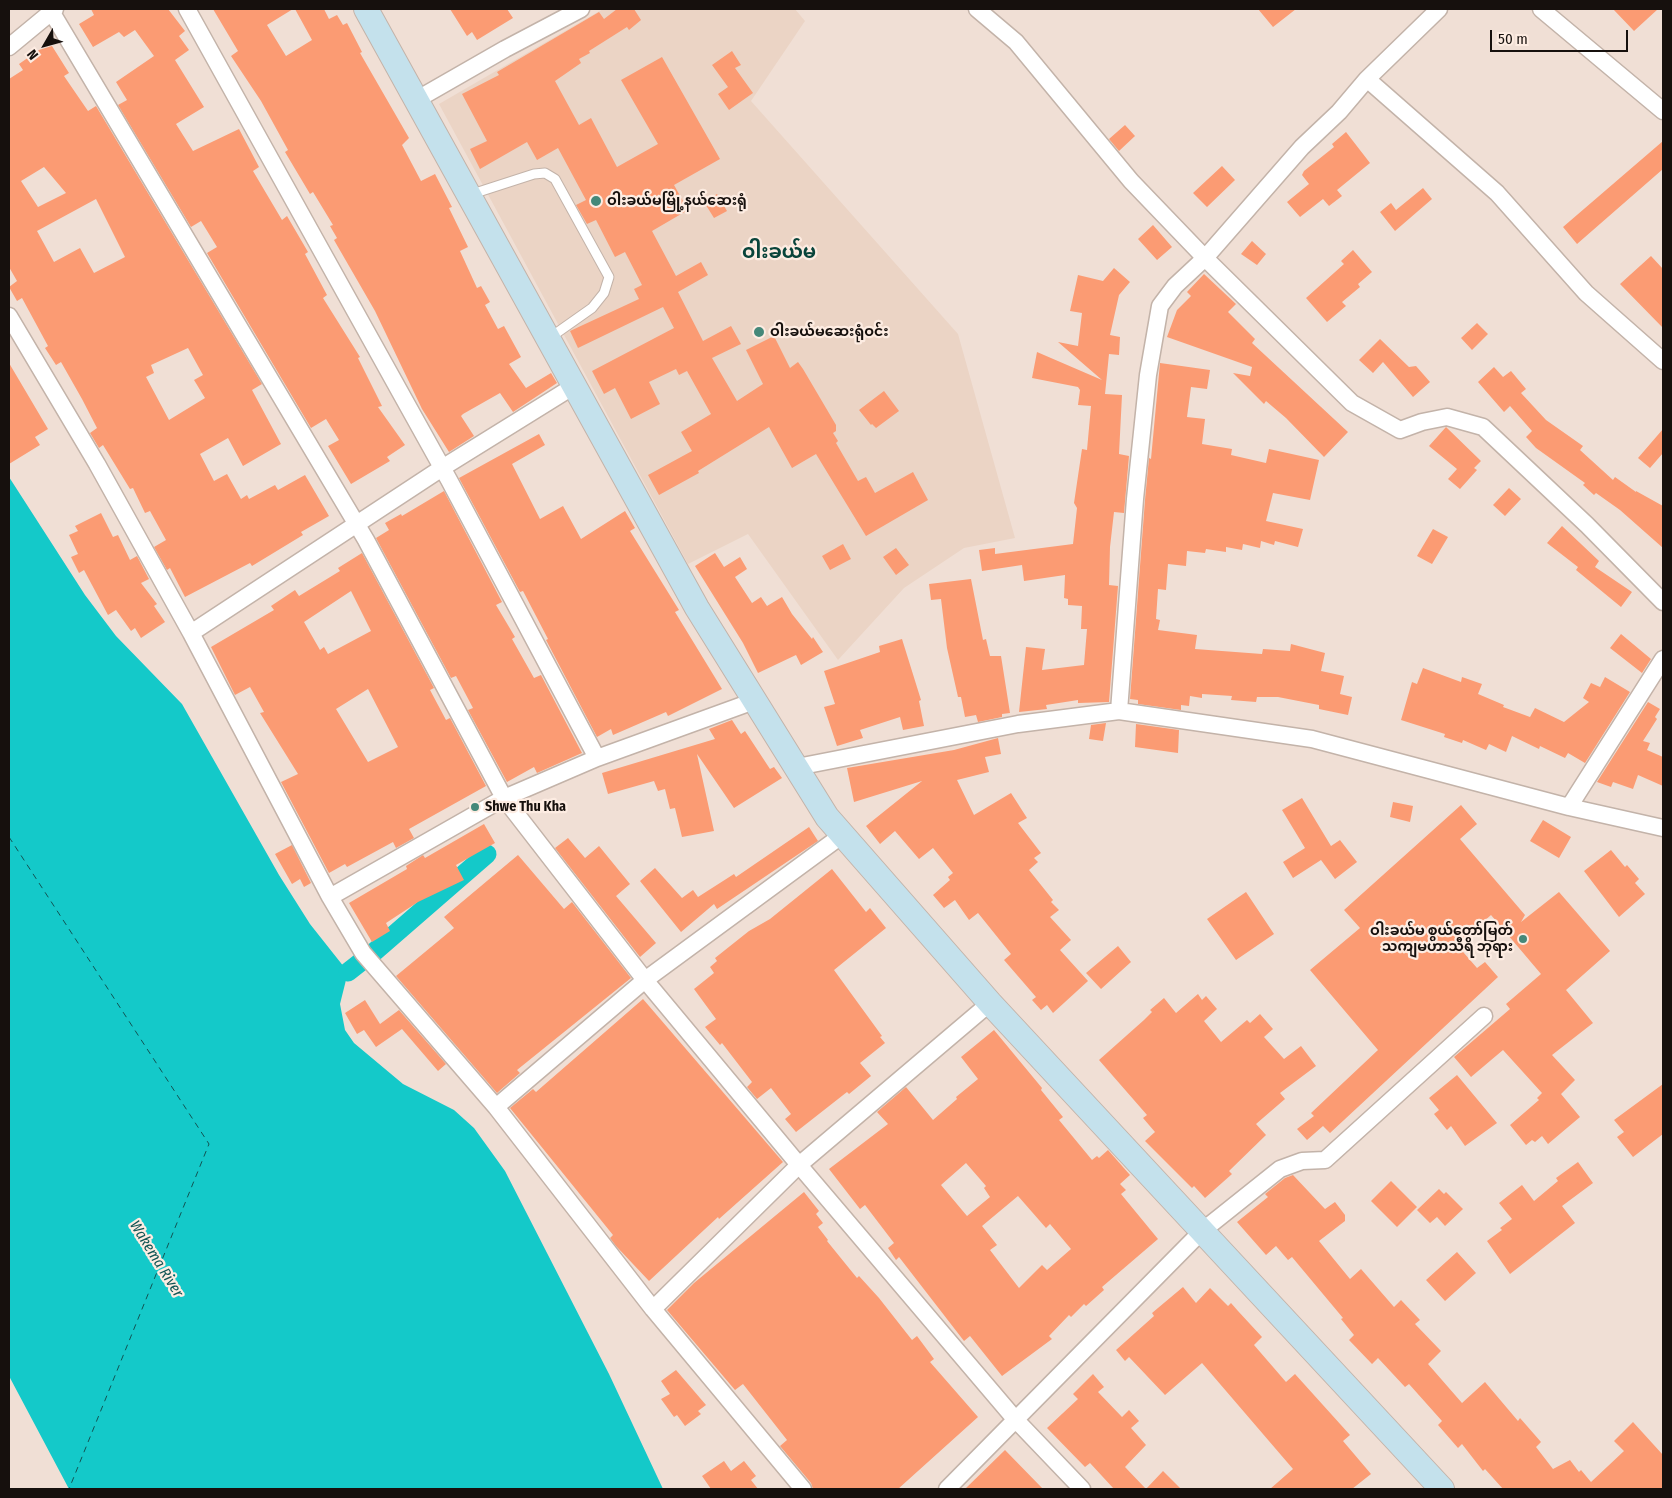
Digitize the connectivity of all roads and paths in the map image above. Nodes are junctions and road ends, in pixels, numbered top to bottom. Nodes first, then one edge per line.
1 (187, 9) edge
2 (366, 9) edge
3 (581, 9) edge
4 (977, 9) edge
5 (1439, 9) edge
6 (1541, 9) edge
7 (53, 10) edge
8 (9, 47) edge
9 (1367, 79) junction
10 (416, 100) junction
11 (1663, 111) edge
12 (469, 196) junction
13 (1205, 258) junction
14 (9, 316) edge
15 (548, 339) junction
16 (1663, 361) edge
17 (574, 386) junction
18 (442, 468) junction
19 (356, 524) junction
20 (1663, 602) edge
21 (192, 633) junction
22 (1663, 659) edge
23 (754, 701) junction
24 (1119, 711) junction
25 (597, 758) junction
26 (797, 767) junction
27 (504, 798) junction
28 (1568, 807) junction
29 (1663, 828) edge
30 (842, 836) junction
31 (330, 897) junction
32 (645, 980) junction
33 (990, 1003) junction
34 (1484, 1016) dead end
35 (496, 1107) junction
36 (799, 1164) junction
37 (1201, 1232) junction
38 (653, 1309) junction
39 (1015, 1419) junction
40 (1435, 1487) edge
41 (803, 1489) edge
42 (947, 1489) edge
43 (1082, 1489) edge

1 - 18 street
2 - 10 street
3 - 10 street
4 - 13 street
5 - 9 street
6 - 11 street
7 - 8 street
7 - 19 street
9 - 13 street
9 - 16 street
10 - 12 street
12 - 15 street
12 - 15 lane
13 - 20 street
13 - 24 street
14 - 21 street
15 - 17 street
17 - 18 street
17 - 23 street
18 - 19 street
18 - 25 street
19 - 21 street
19 - 27 street
21 - 31 street
22 - 28 street
23 - 25 street
23 - 26 street
24 - 26 street
24 - 28 street
25 - 27 street
26 - 30 street
27 - 31 street
27 - 32 street
28 - 29 street
30 - 32 street
30 - 33 street
31 - 35 street
32 - 35 street
32 - 36 street
33 - 36 street
33 - 37 street
34 - 37 street
35 - 38 street
36 - 38 street
36 - 39 street
37 - 39 street
37 - 40 street
38 - 41 street
39 - 42 street
39 - 43 street

